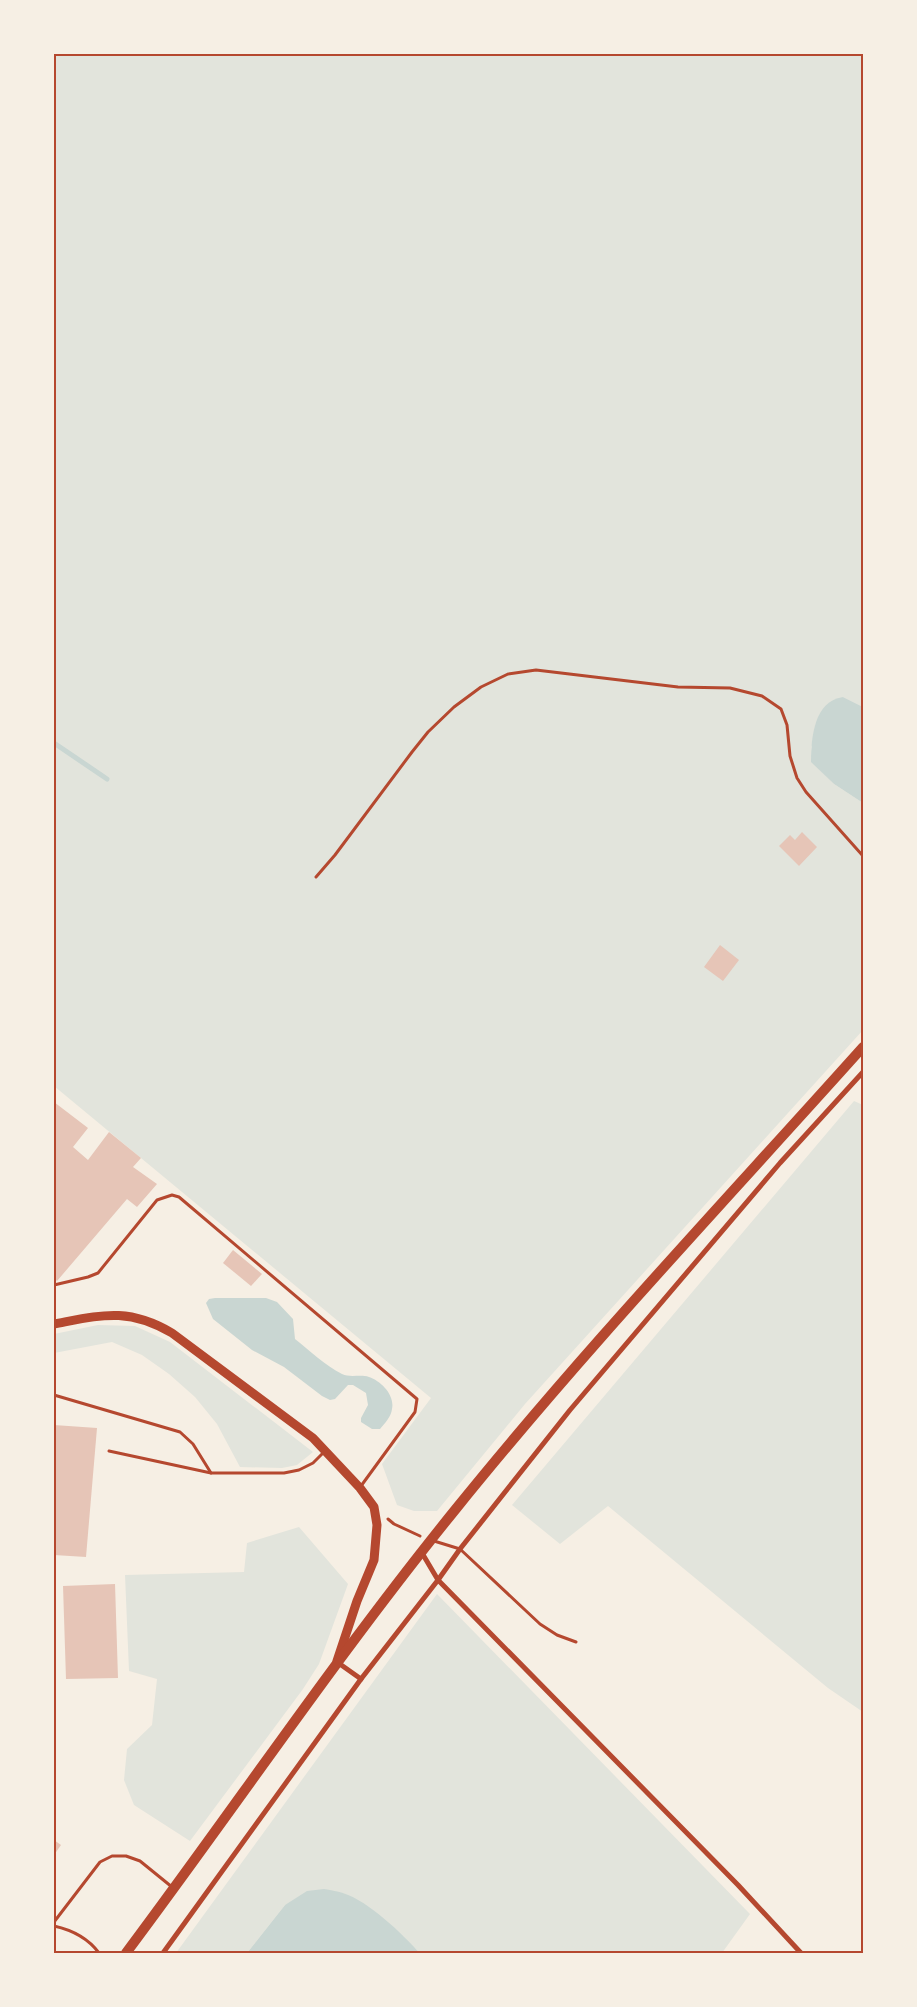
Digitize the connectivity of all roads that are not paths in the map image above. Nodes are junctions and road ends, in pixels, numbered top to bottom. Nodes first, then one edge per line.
1 (863, 1047) edge
2 (863, 1072) edge
3 (54, 1285) edge
4 (54, 1324) edge
5 (54, 1395) edge
6 (108, 1451) dead end
7 (325, 1451) junction
8 (212, 1473) junction
9 (360, 1488) junction
10 (432, 1540) junction
11 (460, 1549) junction
12 (422, 1552) junction
13 (438, 1580) junction
14 (576, 1642) dead end
15 (337, 1661) junction
16 (361, 1679) junction
17 (174, 1889) junction
18 (54, 1922) edge
19 (54, 1926) edge
20 (99, 1953) edge
21 (126, 1953) edge
22 (163, 1953) edge
23 (801, 1953) edge

1 - 10 main road
2 - 11 street
3 - 9 lane
4 - 7 street
5 - 8 lane
6 - 8 lane
7 - 8 lane
7 - 9 street
9 - 15 street
10 - 11 lane
10 - 12 main road
11 - 13 street
11 - 14 lane
12 - 13 street
12 - 15 main road
13 - 16 street
13 - 23 street
15 - 16 street
15 - 17 main road
16 - 22 street
17 - 18 lane
17 - 21 main road
19 - 20 lane

